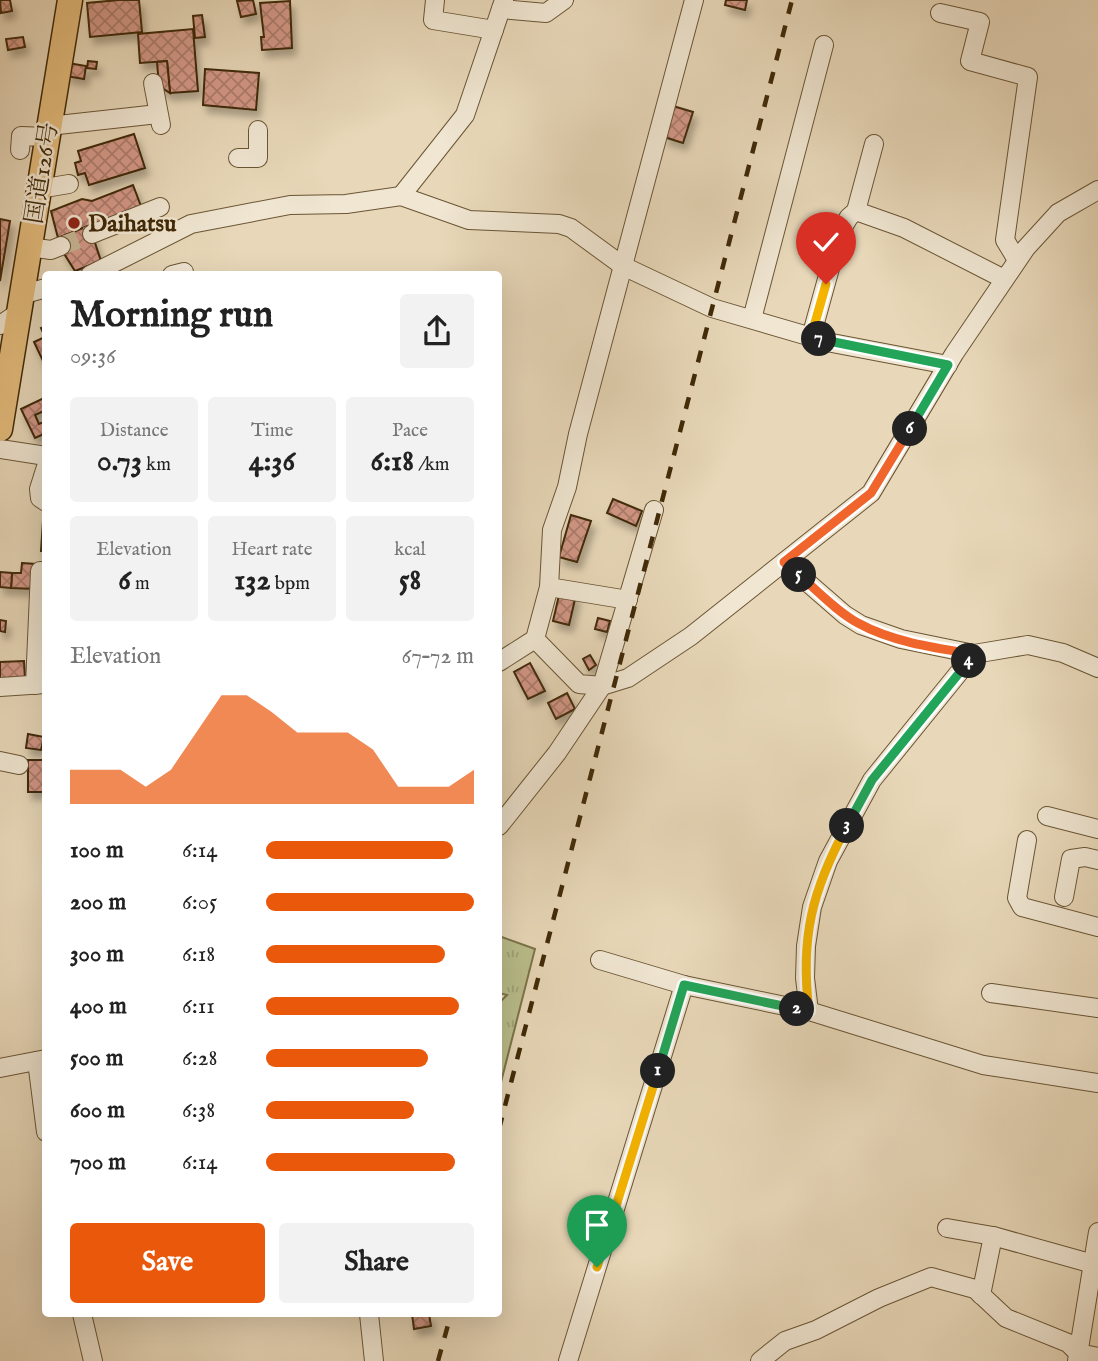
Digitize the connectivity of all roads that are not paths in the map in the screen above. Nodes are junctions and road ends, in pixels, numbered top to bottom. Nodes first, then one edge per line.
1 (70, 0) edge
2 (435, 0) edge
3 (564, 0) edge
4 (694, 0) edge
5 (502, 5) edge
6 (940, 13) dead end
7 (494, 30) junction
8 (824, 45) dead end
9 (153, 83) dead end
10 (258, 130) dead end
11 (48, 131) junction
12 (874, 144) dead end
13 (20, 150) dead end
14 (238, 158) dead end
15 (69, 184) dead end
16 (39, 189) junction
17 (1098, 190) edge
18 (401, 196) junction
19 (160, 207) dead end
20 (856, 211) junction
21 (92, 234) tunnel mouth
22 (61, 246) tunnel mouth
23 (29, 247) junction
24 (1017, 260) junction
25 (623, 266) junction
26 (98, 271) edge
27 (1004, 279) junction
28 (42, 291) edge
29 (13, 311) edge
30 (752, 319) junction
31 (811, 337) junction
32 (948, 365) junction
33 (0, 429) edge
34 (0, 449) edge
35 (42, 455) edge
36 (42, 480) edge
37 (42, 499) edge
38 (654, 510) dead end
39 (784, 562) junction
40 (42, 571) edge
41 (549, 587) junction
42 (628, 600) junction
43 (535, 639) junction
44 (974, 654) junction
45 (502, 660) edge
46 (1098, 668) edge
47 (40, 684) edge
48 (602, 686) junction
49 (0, 687) edge
50 (0, 761) edge
51 (19, 765) dead end
52 (1047, 816) dead end
53 (502, 822) edge
54 (1098, 829) edge
55 (1027, 840) dead end
56 (1098, 860) edge
57 (1064, 897) dead end
58 (1098, 927) edge
59 (600, 960) dead end
60 (684, 985) junction
61 (990, 993) dead end
62 (1098, 1008) edge
63 (809, 1011) junction
64 (41, 1060) edge
65 (0, 1068) edge
66 (1098, 1083) edge
67 (947, 1228) dead end
68 (1098, 1232) edge
69 (993, 1236) junction
70 (1093, 1264) junction
71 (981, 1295) junction
72 (83, 1317) edge
73 (369, 1317) edge
74 (1078, 1357) edge
75 (1098, 1357) edge
76 (93, 1361) edge
77 (374, 1361) edge
78 (568, 1361) edge
79 (760, 1361) edge

1 - 11 highway, 国道126号
2 - 7 street
3 - 5 street
4 - 25 street
5 - 7 street
6 - 24 street
7 - 18 street
8 - 30 street
9 - 11 street
10 - 14 street
11 - 13 street
11 - 16 highway, 国道126号
12 - 20 street
15 - 16 street
16 - 23 highway, 国道126号
17 - 24 street
18 - 25 street
18 - 26 street
19 - 21 street
20 - 27 street
20 - 31 street
22 - 23 street
23 - 29 highway, 国道126号
24 - 27 street
25 - 30 street
25 - 41 street
27 - 32 street
28 - 29 street
29 - 33 highway, 国道126号
30 - 31 street
31 - 32 street
32 - 39 street
34 - 35 street
36 - 37 street
38 - 42 street
39 - 44 street
39 - 48 street
40 - 47 street
41 - 42 street
41 - 43 street
42 - 48 street
43 - 45 street
43 - 48 street
44 - 46 street
44 - 63 street
47 - 49 street
48 - 53 street
50 - 51 street
52 - 54 street
55 - 58 street
56 - 57 street
59 - 60 street
60 - 63 street
60 - 78 street
61 - 62 street
63 - 66 street
64 - 65 street
67 - 69 street
68 - 70 street
69 - 70 street
69 - 71 street
70 - 74 street
71 - 74 street
71 - 79 street
72 - 76 street
73 - 77 street
74 - 75 street

